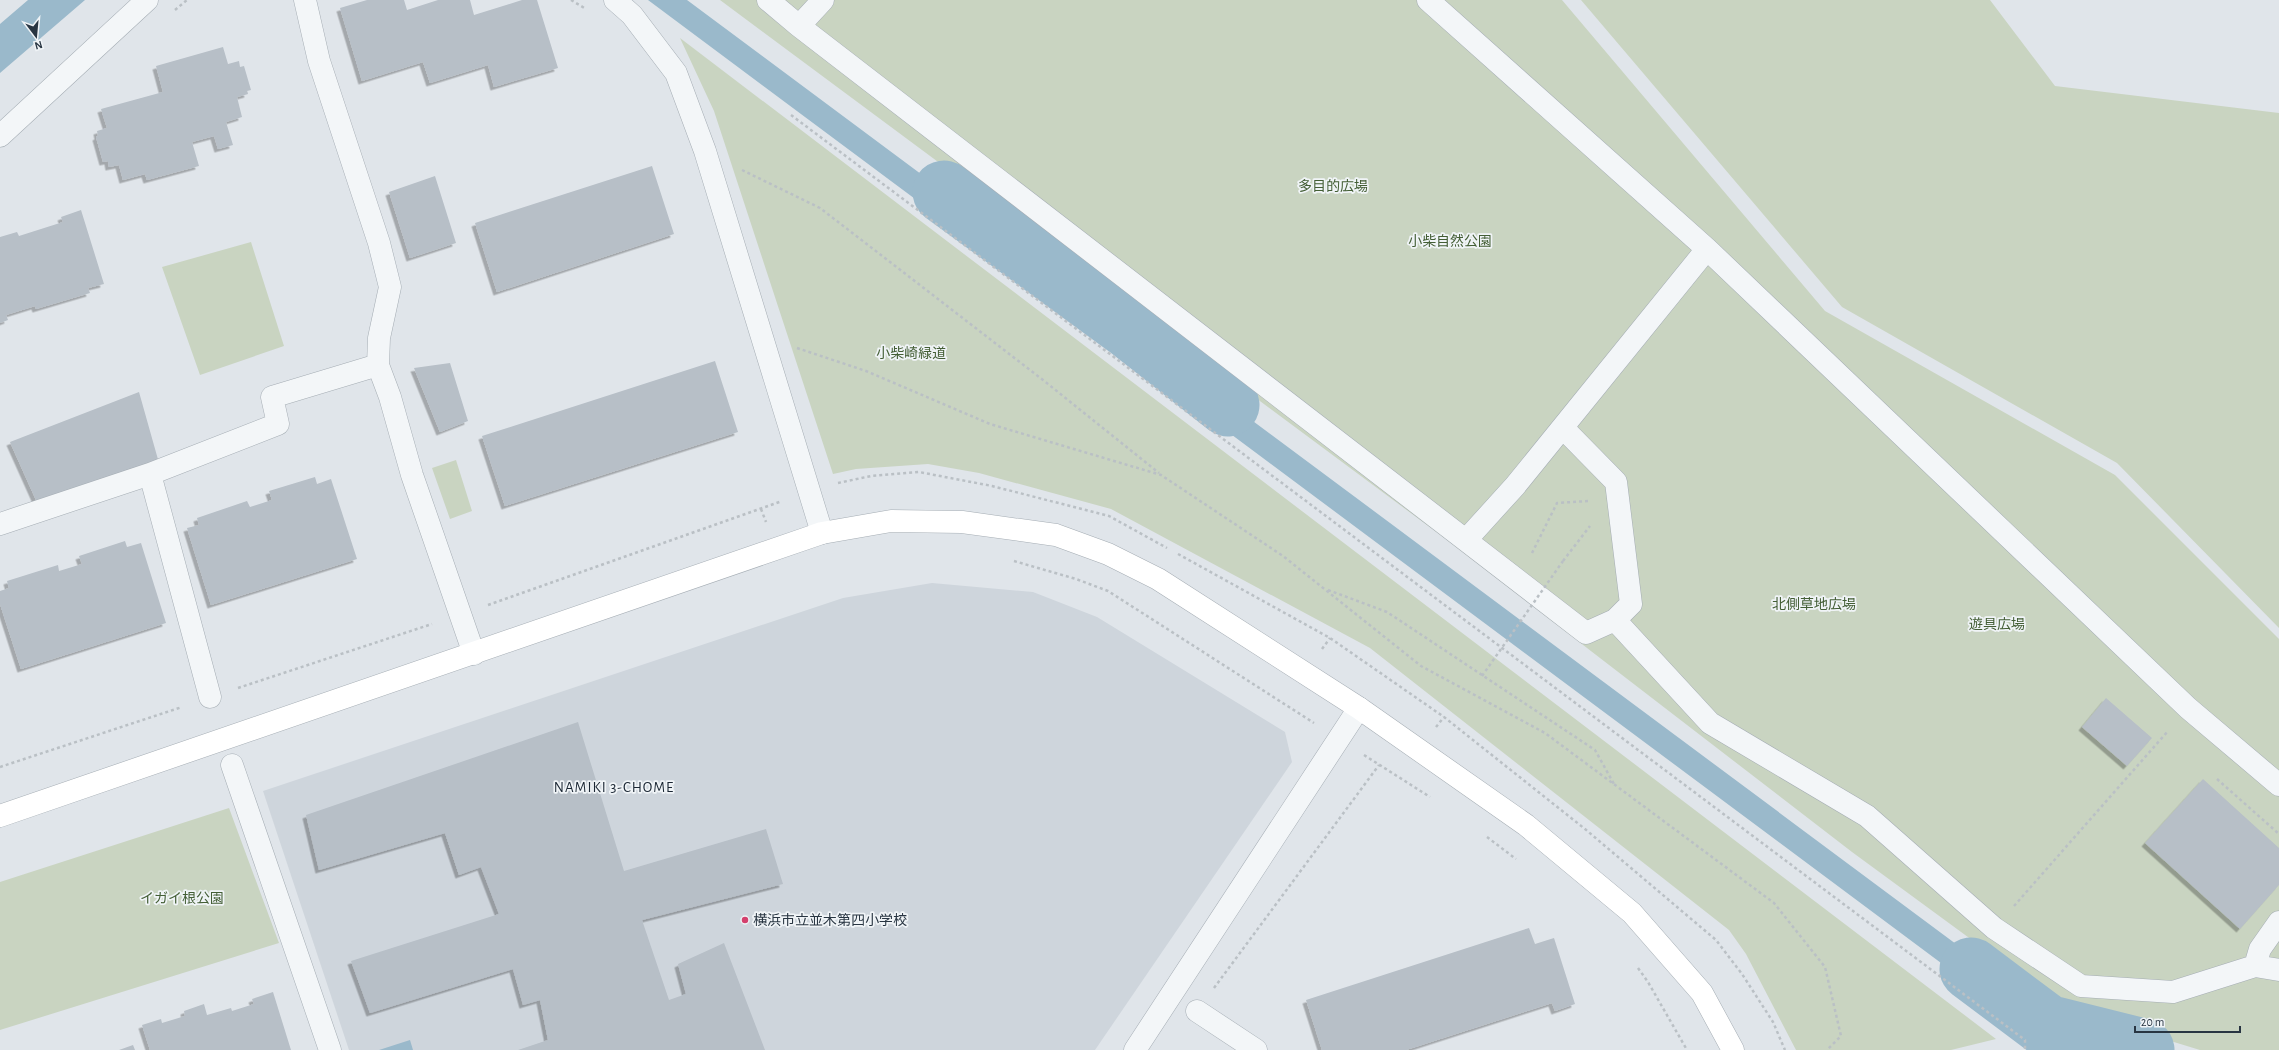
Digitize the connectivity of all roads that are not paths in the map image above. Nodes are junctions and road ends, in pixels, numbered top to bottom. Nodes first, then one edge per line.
1 (147, 0) edge
2 (305, 0) edge
3 (615, 0) edge
4 (768, 0) edge
5 (823, 0) edge
6 (1428, 0) edge
7 (799, 26) junction
8 (0, 136) edge
9 (1707, 249) junction
10 (378, 365) junction
11 (1563, 428) junction
12 (150, 474) junction
13 (0, 524) edge
14 (822, 533) junction
15 (1466, 540) junction
16 (1615, 620) junction
17 (474, 654) junction
18 (210, 697) road end
19 (1359, 708) junction
20 (232, 765) dead end
21 (2279, 785) edge
22 (0, 816) edge
23 (2277, 929) edge
24 (2255, 966) junction
25 (2279, 970) edge
26 (1197, 1011) road end
27 (330, 1050) edge
28 (1135, 1050) edge
29 (1256, 1050) edge
30 (1733, 1050) edge

1 - 8 street
2 - 10 street
3 - 14 street
4 - 7 street
5 - 7 street
6 - 9 street
7 - 15 street
9 - 11 street
9 - 21 street
10 - 12 street
10 - 17 street
11 - 15 street
11 - 16 street
12 - 13 street
12 - 18 street
14 - 17 street
14 - 19 street
15 - 16 street
16 - 24 street
17 - 22 street
19 - 28 street
19 - 30 street
20 - 27 street
23 - 24 street
24 - 25 street
26 - 29 street

